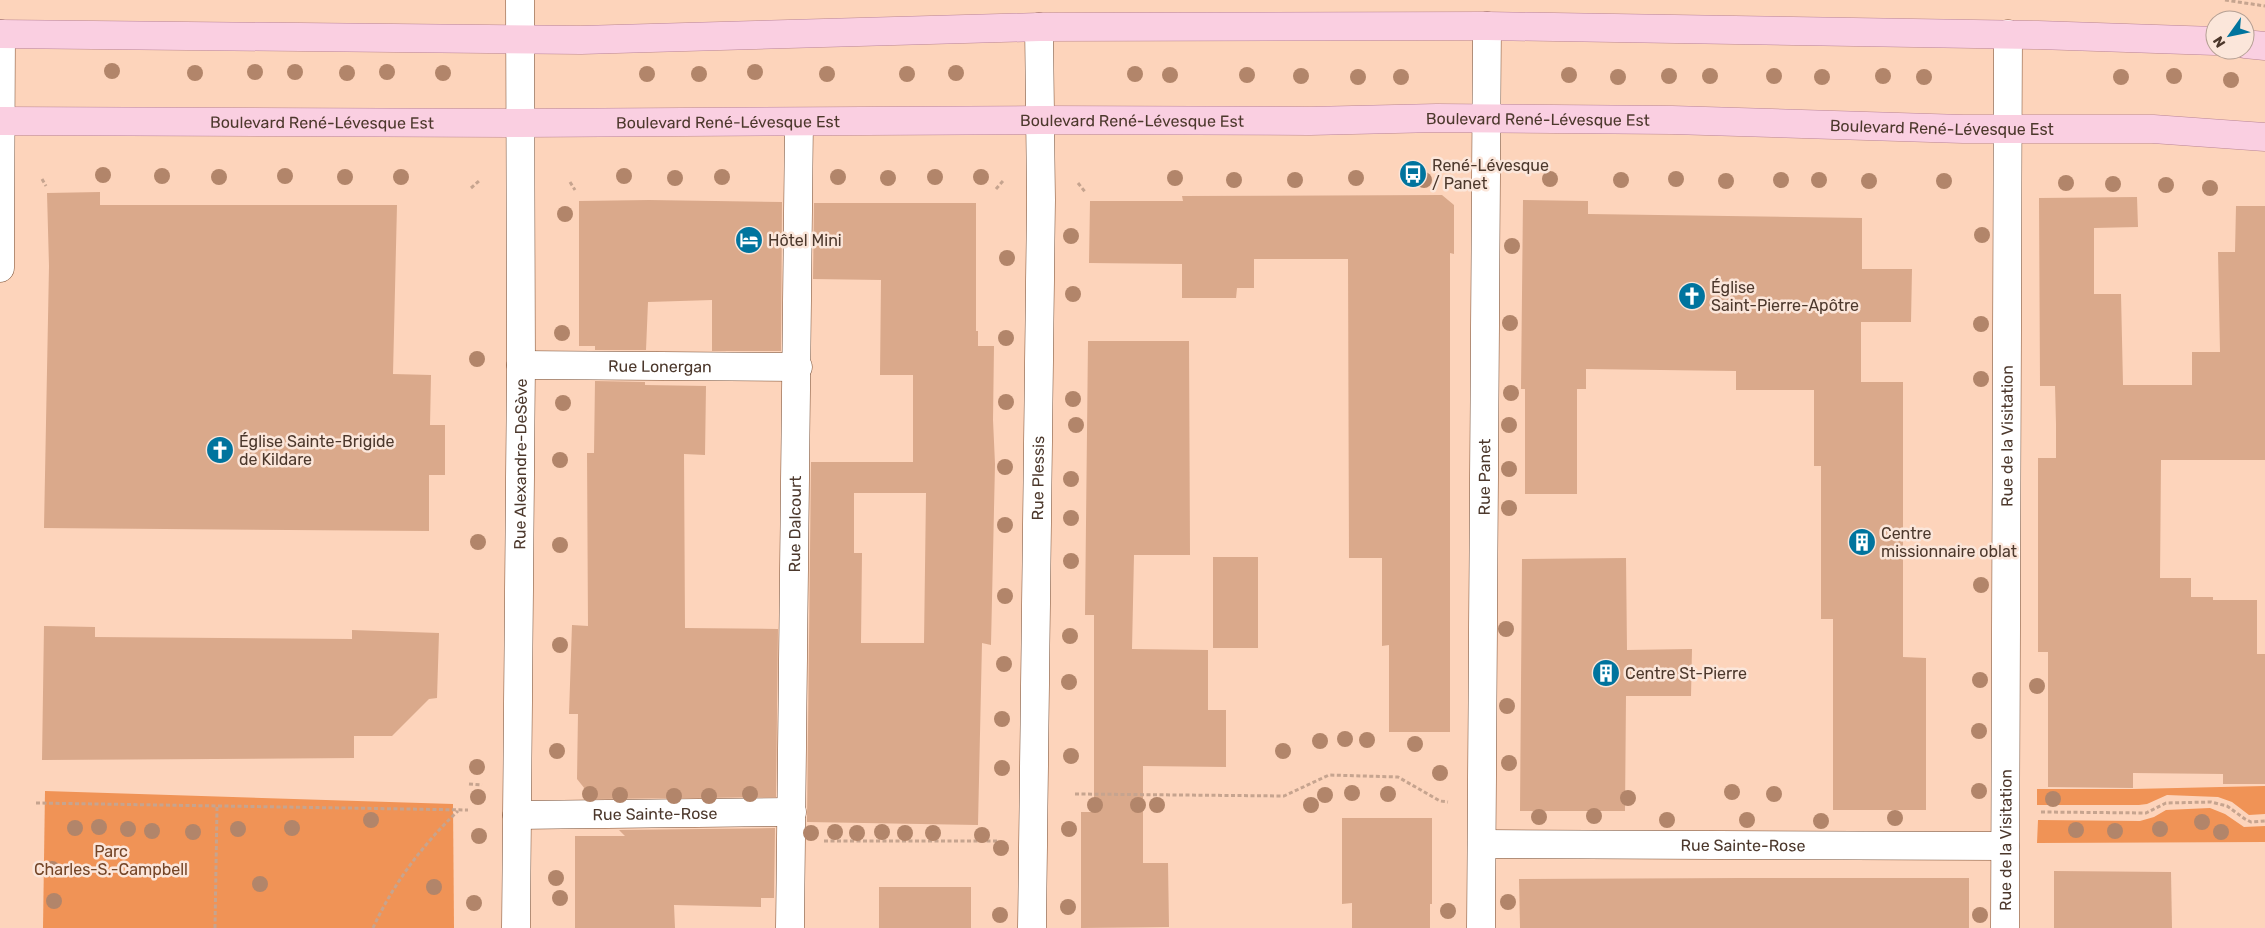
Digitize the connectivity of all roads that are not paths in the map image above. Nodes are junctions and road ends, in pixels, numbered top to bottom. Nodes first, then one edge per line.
1 (520, 0) edge
2 (1487, 26) junction
3 (1040, 28) junction
4 (1, 34) edge
5 (2008, 34) junction
6 (520, 40) junction
7 (2205, 41) edge
8 (1487, 119) junction
9 (0, 120) edge
10 (1040, 120) junction
11 (799, 122) junction
12 (520, 124) junction
13 (2009, 129) junction
14 (2265, 137) edge
15 (0, 268) edge
16 (521, 365) junction
17 (798, 368) junction
18 (792, 812) junction
19 (517, 815) junction
20 (1482, 844) junction
21 (2005, 846) junction
22 (516, 928) edge
23 (790, 928) edge
24 (1032, 928) edge
25 (1481, 928) edge
26 (2004, 928) edge

1 - 6 street, Rue Alexandre-DeSève
2 - 3 main road
2 - 5 main road
2 - 8 street, Rue Panet
3 - 6 main road
3 - 10 street, Rue Plessis
4 - 6 main road
4 - 9 street
5 - 7 main road
5 - 13 street, Rue de la Visitation
6 - 12 street, Rue Alexandre-DeSève
8 - 10 main road, Boulevard René-Lévesque Est
8 - 13 main road, Boulevard René-Lévesque Est
8 - 20 street, Rue Panet
9 - 12 main road, Boulevard René-Lévesque Est
9 - 15 street
10 - 11 main road, Boulevard René-Lévesque Est
10 - 24 street, Rue Plessis
11 - 12 main road, Boulevard René-Lévesque Est
11 - 17 street, Rue Dalcourt
12 - 16 street, Rue Alexandre-DeSève
13 - 14 main road, Boulevard René-Lévesque Est
13 - 21 street, Rue de la Visitation
16 - 17 street, Rue Lonergan
16 - 19 street, Rue Alexandre-DeSève
17 - 18 street, Rue Dalcourt
18 - 19 street, Rue Sainte-Rose
18 - 23 street, Rue Dalcourt
19 - 22 street, Rue Alexandre-DeSève
20 - 21 street, Rue Sainte-Rose
20 - 25 street, Rue Panet
21 - 26 street, Rue de la Visitation

